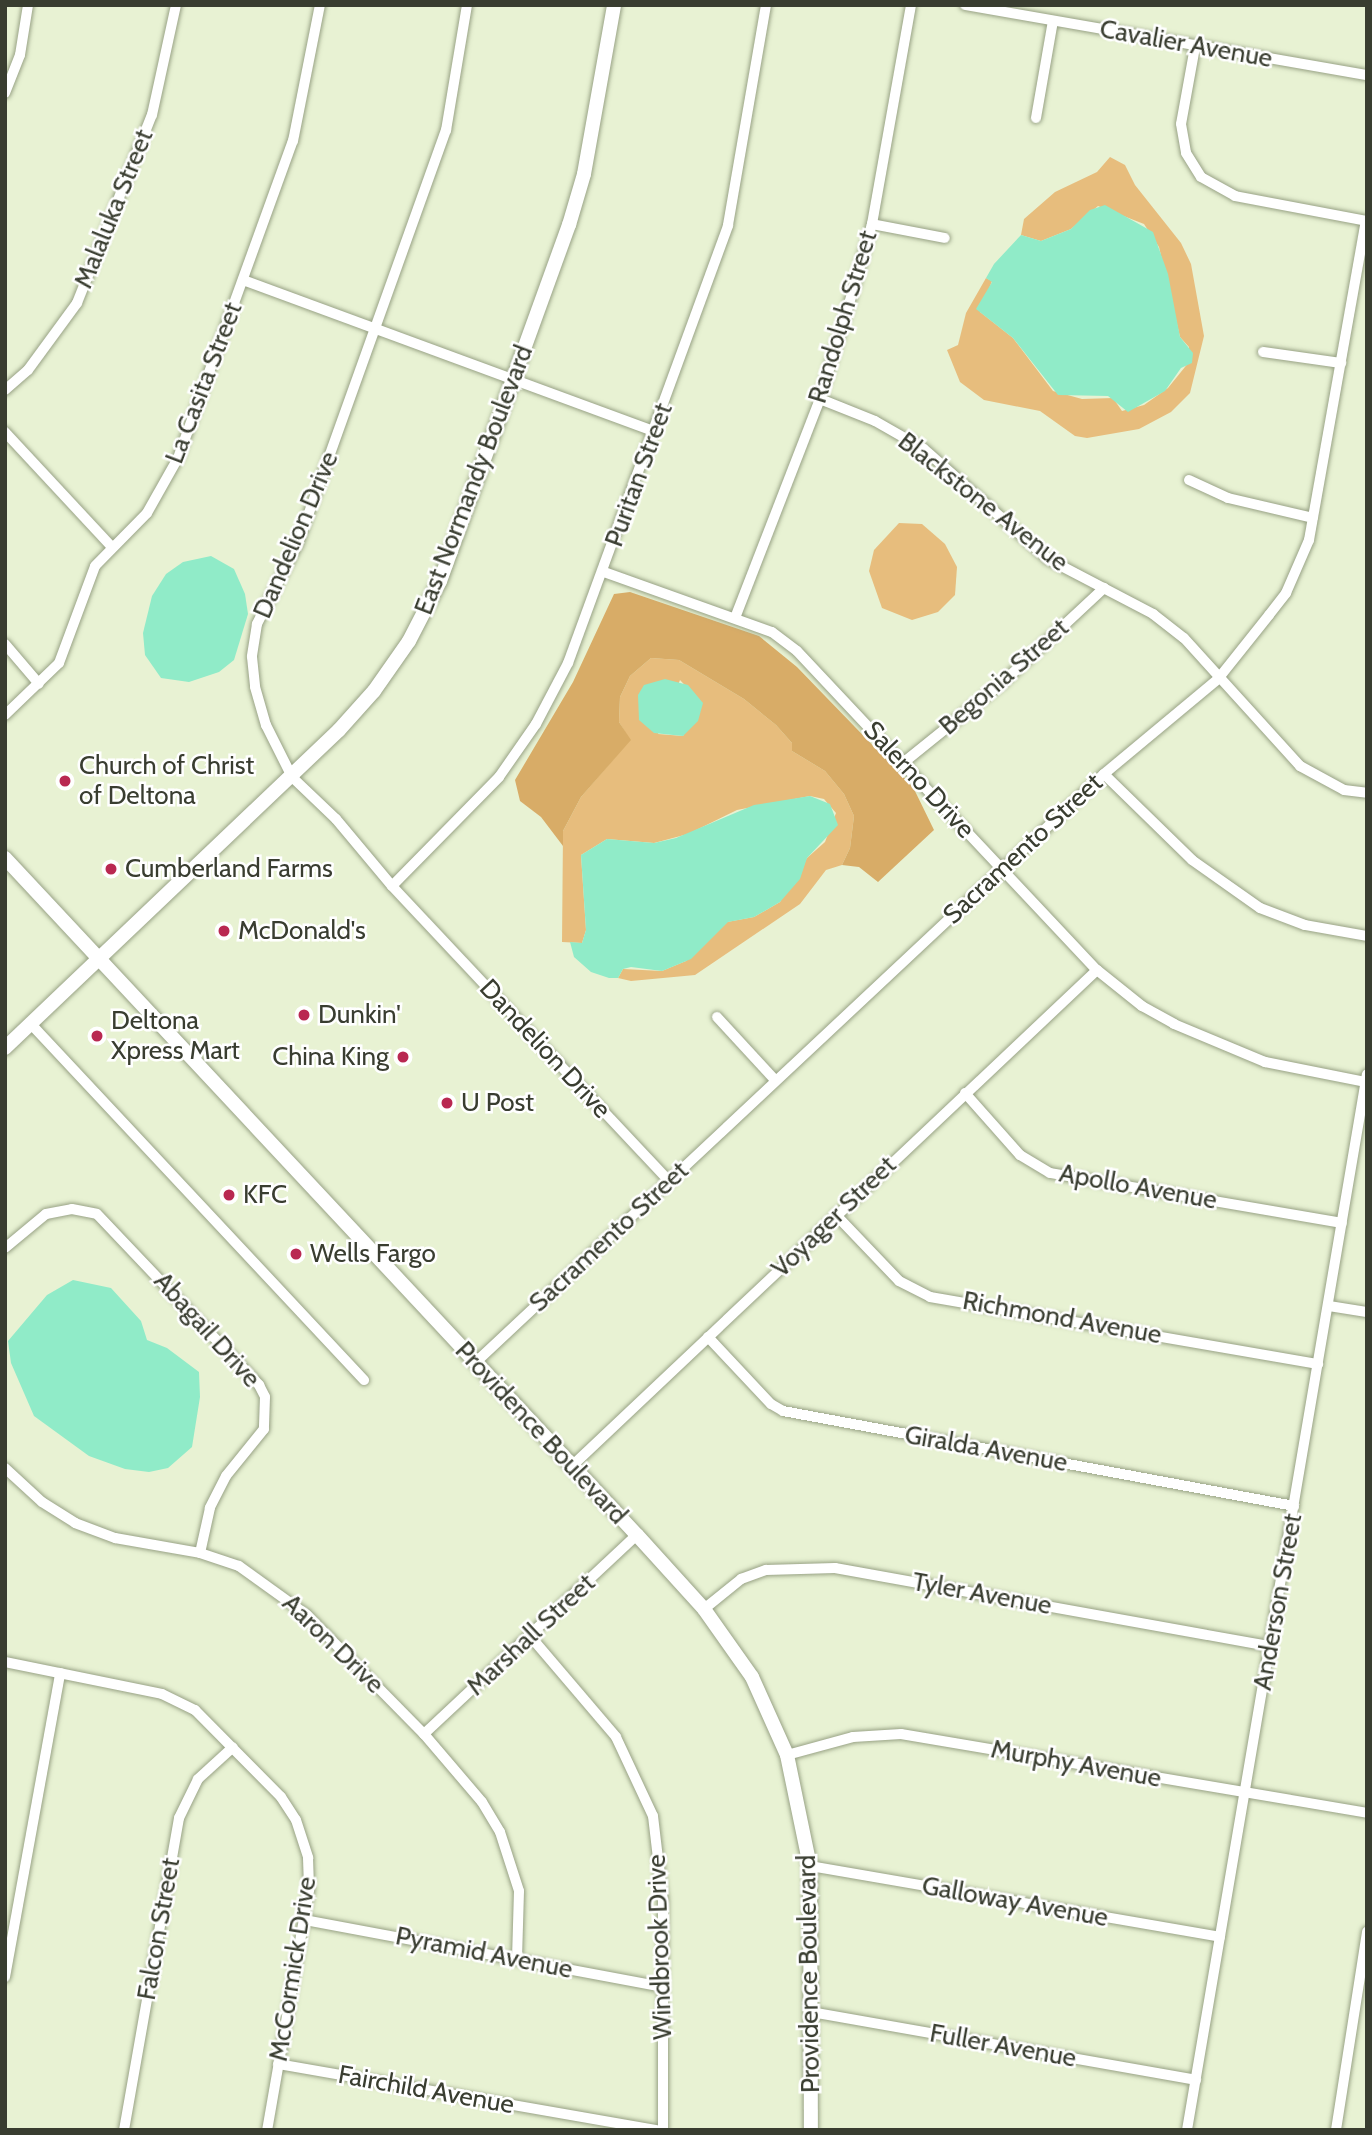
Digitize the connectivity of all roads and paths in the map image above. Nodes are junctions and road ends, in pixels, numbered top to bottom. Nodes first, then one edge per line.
1 (28, 5) edge
2 (176, 5) edge
3 (320, 5) edge
4 (467, 5) edge
5 (614, 5) edge
6 (766, 5) edge
7 (911, 5) edge
8 (965, 5) edge
9 (1053, 21) junction
10 (1195, 47) junction
11 (1367, 75) edge
12 (5, 93) edge
13 (1036, 117) dead end
14 (1366, 221) edge
15 (872, 224) junction
16 (945, 238) dead end
17 (243, 280) junction
18 (376, 330) junction
19 (1263, 352) dead end
20 (1341, 363) junction
21 (514, 379) junction
22 (5, 390) edge
23 (820, 398) junction
24 (654, 431) junction
25 (5, 432) edge
26 (1189, 480) dead end
27 (1313, 518) junction
28 (112, 547) junction
29 (604, 572) junction
30 (1104, 588) junction
31 (735, 618) junction
32 (5, 644) edge
33 (1218, 679) junction
34 (39, 684) junction
35 (5, 715) edge
36 (903, 763) junction
37 (1104, 774) junction
38 (292, 777) junction
39 (1367, 793) edge
40 (5, 858) edge
41 (1002, 869) junction
42 (392, 886) junction
43 (1367, 936) edge
44 (98, 959) junction
45 (1097, 970) junction
46 (717, 1017) dead end
47 (30, 1024) junction
48 (5, 1048) edge
49 (1366, 1078) edge
50 (775, 1080) junction
51 (965, 1093) junction
52 (669, 1181) junction
53 (836, 1216) junction
54 (1342, 1223) junction
55 (5, 1248) edge
56 (1329, 1306) junction
57 (1367, 1312) edge
58 (708, 1337) junction
59 (476, 1362) junction
60 (1318, 1364) junction
61 (364, 1380) dead end
62 (573, 1465) junction
63 (5, 1468) edge
64 (1294, 1506) junction
65 (637, 1535) junction
66 (200, 1553) junction
67 (704, 1609) junction
68 (531, 1637) junction
69 (1270, 1646) junction
70 (5, 1662) edge
71 (60, 1673) junction
72 (424, 1734) junction
73 (233, 1747) junction
74 (786, 1755) junction
75 (1245, 1793) junction
76 (1367, 1814) edge
77 (810, 1866) junction
78 (304, 1920) junction
79 (1367, 1931) edge
80 (1220, 1937) junction
81 (517, 1959) junction
82 (5, 1977) edge
83 (663, 1987) junction
84 (811, 2012) junction
85 (278, 2064) junction
86 (1196, 2080) junction
87 (124, 2130) edge
88 (267, 2130) edge
89 (656, 2130) edge
90 (663, 2130) edge
91 (811, 2130) edge
92 (1187, 2130) edge
93 (1336, 2130) edge

1 - 12 street
2 - 22 street, Malaluka Street
3 - 17 street, La Casita Street
4 - 18 street, Dandelion Drive
5 - 21 main road, East Normandy Boulevard
6 - 24 street, Puritan Street
7 - 15 street, Randolph Street
8 - 9 street, Cavalier Avenue
9 - 10 street, Cavalier Avenue
9 - 13 street
10 - 11 street, Cavalier Avenue
10 - 14 street
14 - 20 street, Sacramento Street
15 - 16 street
15 - 23 street, Randolph Street
17 - 18 street
17 - 28 street, La Casita Street
18 - 21 street
18 - 38 street, Dandelion Drive
19 - 20 street
20 - 27 street, Sacramento Street
21 - 24 street
21 - 38 main road, East Normandy Boulevard
23 - 30 street, Blackstone Avenue
23 - 31 street, Randolph Street
24 - 29 street, Puritan Street
25 - 28 street
26 - 27 street
27 - 33 street, Sacramento Street
28 - 34 street, La Casita Street
29 - 31 street, Salerno Drive
29 - 42 street, Puritan Street
30 - 33 street, Blackstone Avenue
30 - 36 street, Begonia Street
31 - 36 street, Salerno Drive
32 - 34 street
33 - 37 street, Sacramento Street
33 - 39 street, Blackstone Avenue
34 - 35 street, La Casita Street
36 - 41 street, Salerno Drive
37 - 41 street, Sacramento Street
37 - 43 street
38 - 42 street, Dandelion Drive
38 - 44 main road, East Normandy Boulevard
40 - 44 main road, Providence Boulevard
41 - 45 street, Salerno Drive
41 - 50 street, Sacramento Street
42 - 52 street, Dandelion Drive
44 - 47 main road, East Normandy Boulevard
44 - 59 main road, Providence Boulevard
45 - 49 street, Salerno Drive
45 - 51 street, Voyager Street
46 - 50 street
47 - 48 main road, East Normandy Boulevard
47 - 61 street
49 - 54 street, Anderson Street
50 - 52 street, Sacramento Street
51 - 53 street, Voyager Street
51 - 54 street, Apollo Avenue
52 - 59 street, Sacramento Street
53 - 58 street, Voyager Street
53 - 60 street, Richmond Avenue
54 - 56 street, Anderson Street
55 - 66 street, Abagail Drive
56 - 57 street
56 - 60 street, Anderson Street
58 - 62 street, Voyager Street
58 - 64 street, Giralda Avenue
59 - 62 main road, Providence Boulevard
60 - 64 street, Anderson Street
62 - 65 main road, Providence Boulevard
63 - 66 street, Aaron Drive
64 - 69 street, Anderson Street
65 - 67 main road, Providence Boulevard
65 - 68 street, Marshall Street
66 - 72 street, Aaron Drive
67 - 69 street, Tyler Avenue
67 - 74 main road, Providence Boulevard
68 - 72 street, Marshall Street
68 - 83 street, Windbrook Drive
69 - 75 street, Anderson Street
70 - 71 street, McCormick Drive
71 - 73 street, McCormick Drive
71 - 82 street
72 - 81 street, Aaron Drive
73 - 78 street, McCormick Drive
73 - 87 street, Falcon Street
74 - 75 street, Murphy Avenue
74 - 77 main road, Providence Boulevard
75 - 76 street, Murphy Avenue
75 - 80 street, Anderson Street
77 - 80 street, Galloway Avenue
77 - 84 main road, Providence Boulevard
78 - 81 street, Pyramid Avenue
78 - 85 street, McCormick Drive
79 - 93 street
80 - 86 street, Anderson Street
81 - 83 street, Pyramid Avenue
83 - 90 street, Windbrook Drive
84 - 86 street, Fuller Avenue
84 - 91 main road, Providence Boulevard
85 - 88 street, McCormick Drive
85 - 89 street, Fairchild Avenue
86 - 92 street, Anderson Street

